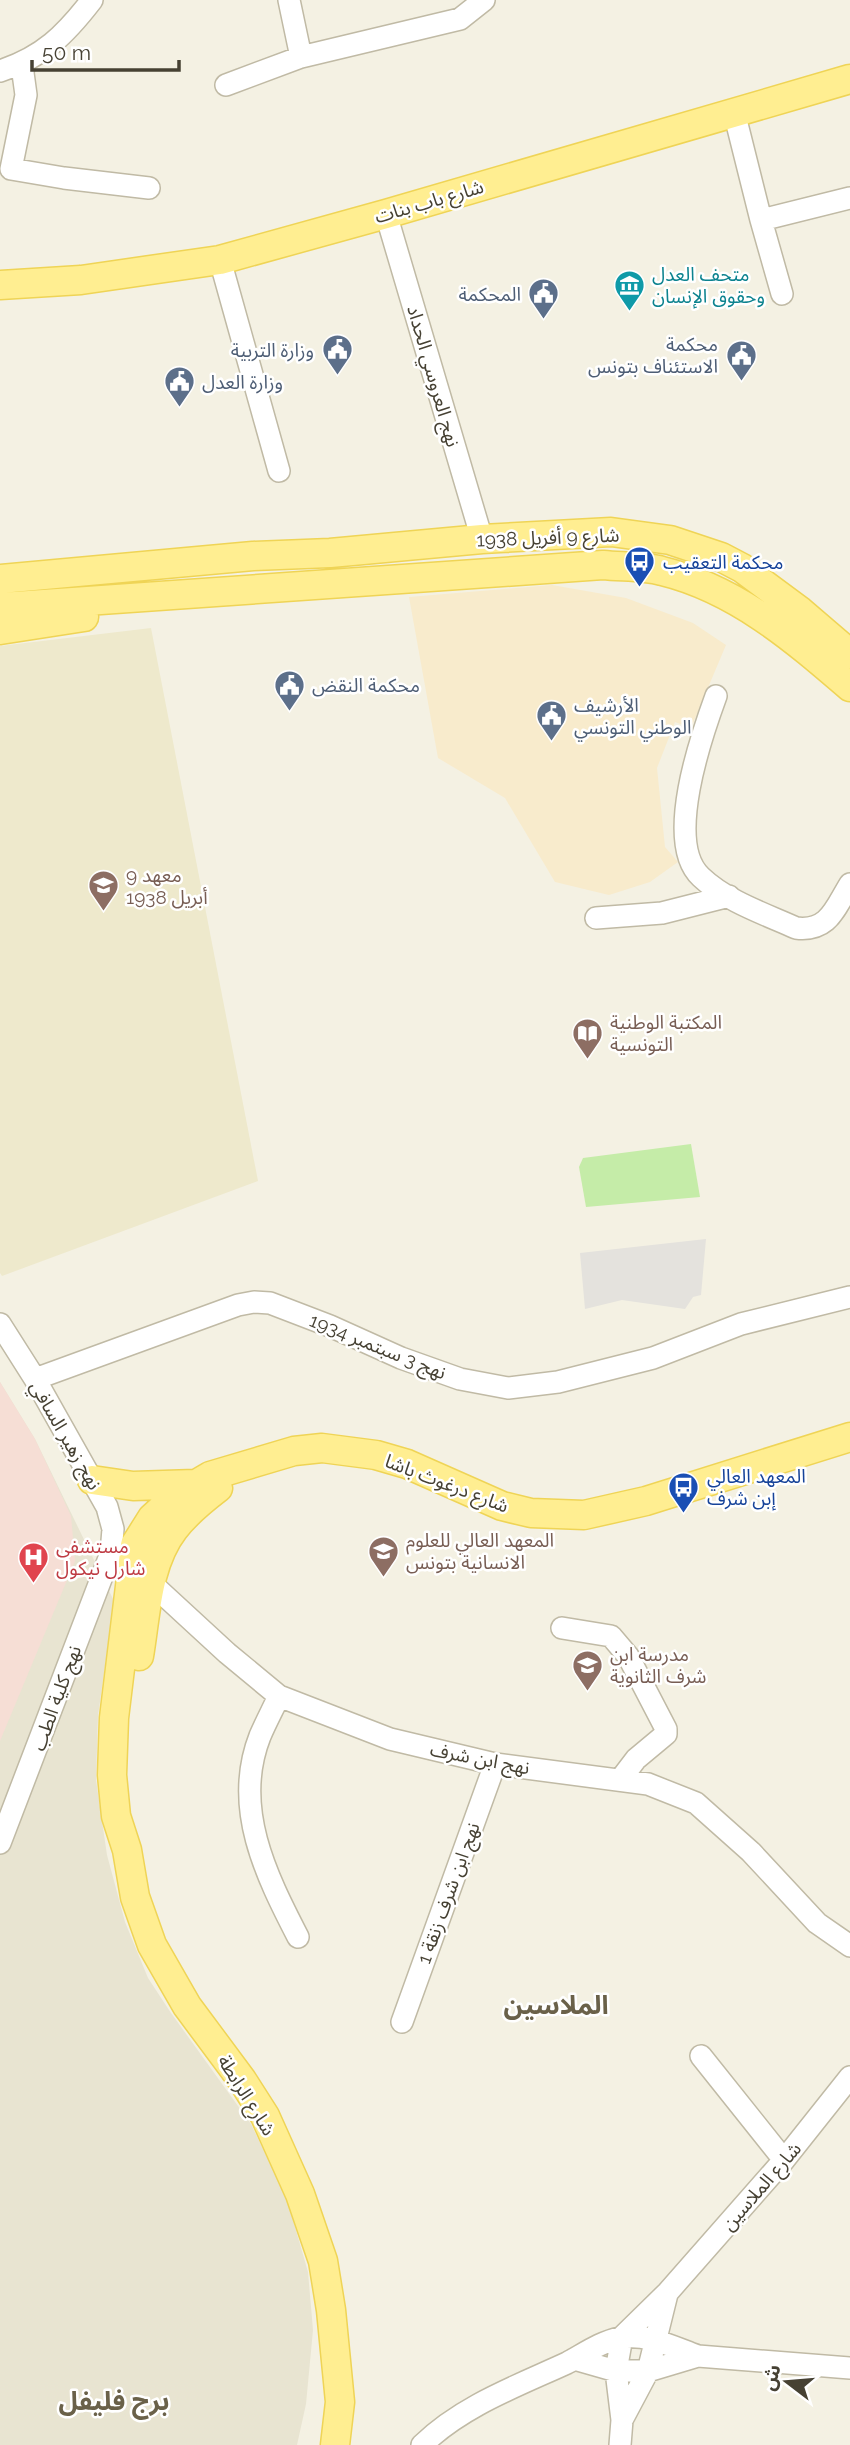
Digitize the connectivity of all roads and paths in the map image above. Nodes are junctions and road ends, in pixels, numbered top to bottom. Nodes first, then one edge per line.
1 (92, 0) edge
2 (289, 0) edge
3 (484, 0) edge
4 (301, 57) junction
5 (24, 64) junction
6 (0, 71) edge
7 (850, 79) edge
8 (226, 85) dead end
9 (734, 113) junction
10 (149, 188) dead end
11 (850, 198) edge
12 (387, 214) junction
13 (761, 220) junction
14 (220, 260) junction
15 (0, 285) edge
16 (782, 294) dead end
17 (279, 471) dead end
18 (482, 539) junction
19 (253, 556) junction
20 (0, 562) edge
21 (0, 579) edge
22 (262, 588) junction
23 (0, 607) edge
24 (0, 630) edge
25 (850, 654) edge
26 (850, 687) edge
27 (716, 696) dead end
28 (729, 896) junction
29 (847, 896) edge
30 (596, 918) dead end
31 (850, 1297) edge
32 (0, 1324) edge
33 (35, 1379) junction
34 (850, 1437) edge
35 (244, 1466) junction
36 (92, 1480) junction
37 (195, 1484) junction
38 (131, 1568) junction
39 (562, 1628) dead end
40 (279, 1696) junction
41 (495, 1764) junction
42 (620, 1780) junction
43 (0, 1843) edge
44 (298, 1937) dead end
45 (850, 1946) edge
46 (402, 2022) dead end
47 (701, 2056) dead end
48 (850, 2077) edge
49 (784, 2160) junction
50 (668, 2292) junction
51 (622, 2337) junction
52 (654, 2340) junction
53 (335, 2352) junction
54 (698, 2356) junction
55 (574, 2359) junction
56 (850, 2368) edge
57 (616, 2371) junction
58 (648, 2371) junction
59 (622, 2420) junction
60 (316, 2445) edge
61 (335, 2445) edge
62 (422, 2445) edge
63 (620, 2445) edge

1 - 5 street
2 - 4 street
3 - 4 street
4 - 8 street
5 - 6 street
5 - 10 street
7 - 9 main road, شارع باب بنات
9 - 12 main road, شارع باب بنات
9 - 13 street
11 - 13 street
12 - 14 main road, شارع باب بنات
12 - 18 street, نهج العروسي الحداد
13 - 16 street
14 - 15 main road, شارع باب بنات
14 - 17 street
18 - 19 main road, شارع 9 أفريل 1938
18 - 25 main road, شارع 9 أفريل 1938
19 - 20 main road, شارع 9 أفريل 1938
19 - 21 main road, شارع 9 أفريل 1938
22 - 23 main road, شارع 9 أفريل 1938
22 - 24 main road, شارع 9 أفريل 1938
22 - 26 main road, شارع 9 أفريل 1938
27 - 28 street
28 - 29 street
28 - 30 street
31 - 33 street, نهج 3 سبتمبر 1934
32 - 33 street, نهج زهير السافي
33 - 36 street, نهج زهير السافي
34 - 35 main road, شارع درغوث باشا
35 - 37 main road, شارع درغوث باشا
35 - 38 main road, شارع درغوث باشا
36 - 37 main road
36 - 38 street, نهج زهير السافي
37 - 38 main road, شارع درغوث باشا
38 - 40 street, نهج ابن شرف
38 - 43 street, نهج كلية الطب
38 - 53 main road, شارع الرابطة
39 - 42 street
40 - 41 street, نهج ابن شرف
40 - 44 street
41 - 42 street, نهج ابن شرف
41 - 46 street, نهج ابن شرف زنقة 1
42 - 45 street, نهج ابن شرف
47 - 49 street
48 - 49 street, شارع الملاسين
49 - 50 street, شارع الملاسين
50 - 51 street, شارع الملاسين
50 - 52 street, شارع الملاسين
51 - 52 street, شارع الملاسين
51 - 55 street, شارع الملاسين
51 - 57 street
52 - 54 street, شارع الملاسين
52 - 58 street, شارع الملاسين
53 - 60 main road
53 - 61 main road, شارع الرابطة
54 - 56 street
54 - 58 street
55 - 57 street
55 - 62 street, شارع الملاسين
57 - 58 street
57 - 59 street
58 - 59 street, شارع الملاسين
59 - 63 street

